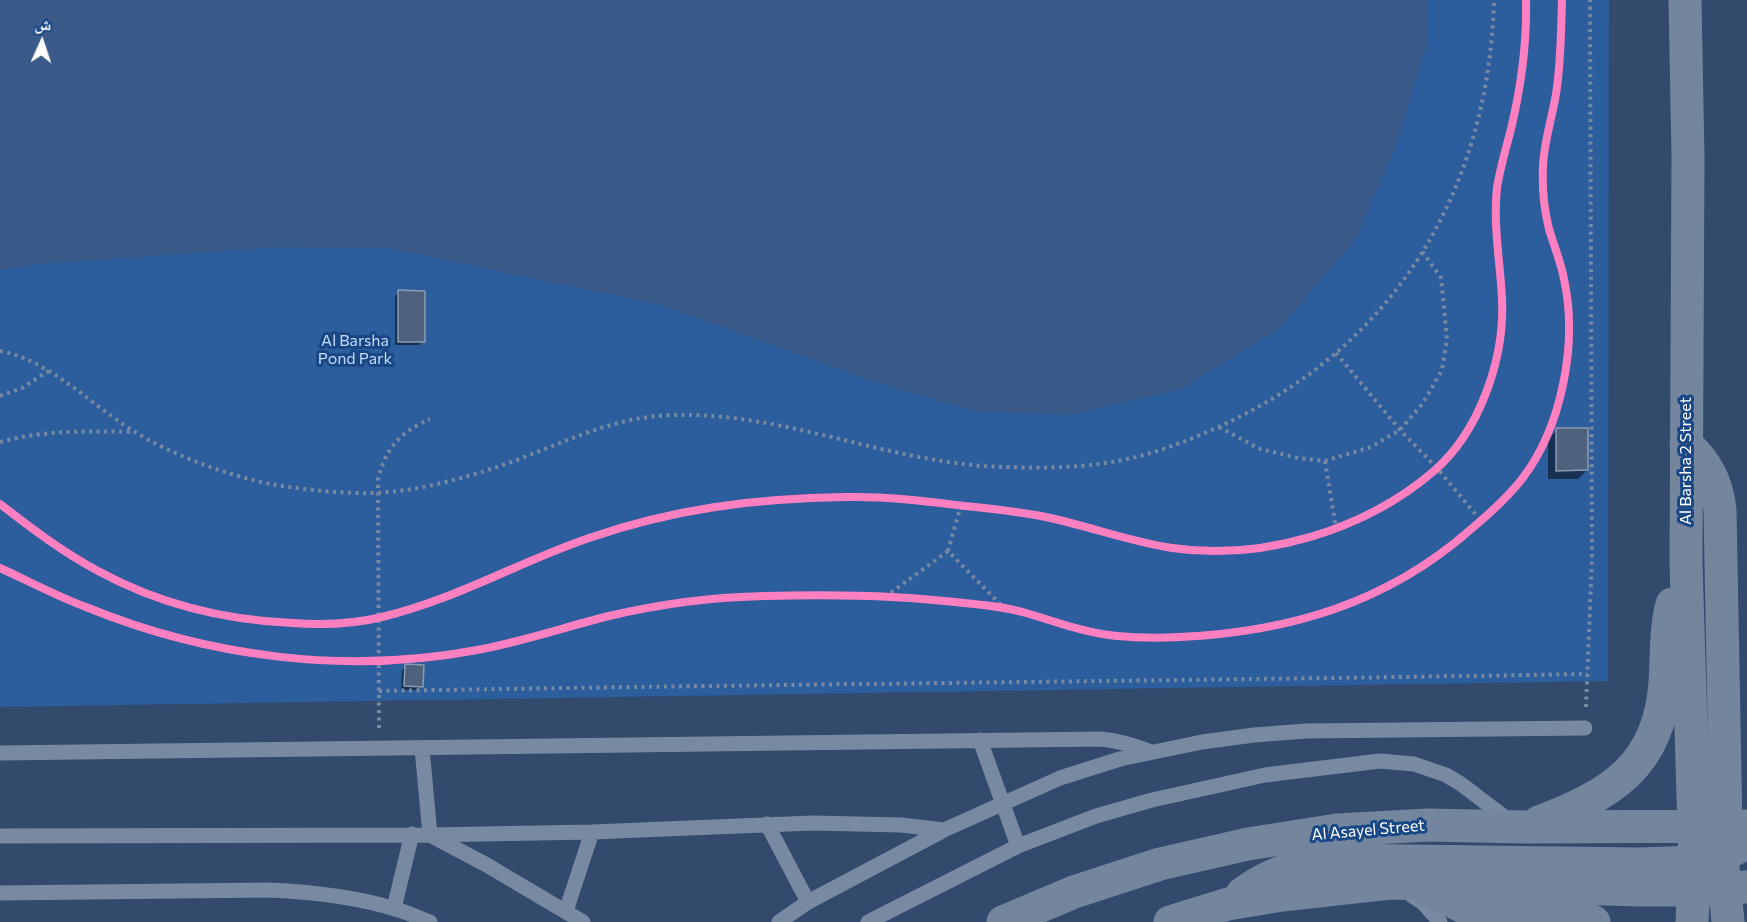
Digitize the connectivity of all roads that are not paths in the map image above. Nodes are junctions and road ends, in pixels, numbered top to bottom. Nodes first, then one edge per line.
1 (1685, 0) edge
2 (1686, 444) junction
3 (1686, 562) junction
4 (1585, 728) road end
5 (980, 740) junction
6 (422, 748) junction
7 (1151, 752) junction
8 (0, 753) edge
9 (1002, 804) junction
10 (766, 824) junction
11 (1521, 827) junction
12 (944, 830) junction
13 (591, 832) junction
14 (412, 834) junction
15 (430, 834) junction
16 (0, 836) edge
17 (1018, 846) junction
18 (1727, 858) edge
19 (1403, 883) junction
20 (0, 893) edge
21 (808, 902) junction
22 (1228, 904) junction
23 (394, 908) junction
24 (566, 911) junction
25 (430, 922) edge
26 (583, 922) edge
27 (779, 922) edge
28 (868, 922) edge
29 (1003, 922) edge
30 (1170, 922) edge
31 (1440, 922) edge
32 (1594, 922) edge
33 (1692, 922) edge
34 (1728, 922) edge

1 - 2 street, Al Barsha 2 Street
2 - 3 street, Al Barsha 2 Street
2 - 18 street
3 - 11 street
3 - 18 street, Al Barsha 2 Street
4 - 7 lane
5 - 6 lane
5 - 7 lane
5 - 9 lane
6 - 8 lane
6 - 15 lane
7 - 9 lane
9 - 12 lane
9 - 17 lane
10 - 12 lane
10 - 13 lane
10 - 21 lane
11 - 17 lane
11 - 18 street, Al Asayel Street
11 - 29 street, Al Asayel Street
12 - 21 lane
13 - 15 lane
13 - 24 lane
14 - 15 lane
14 - 16 lane
14 - 23 lane
15 - 24 lane
17 - 28 lane
18 - 19 street
18 - 22 street
18 - 33 street, Al Barsha 2 Street
18 - 34 street
19 - 22 street
19 - 31 lane
19 - 32 street
20 - 23 lane
21 - 27 lane
22 - 30 street
23 - 25 lane
24 - 26 lane

